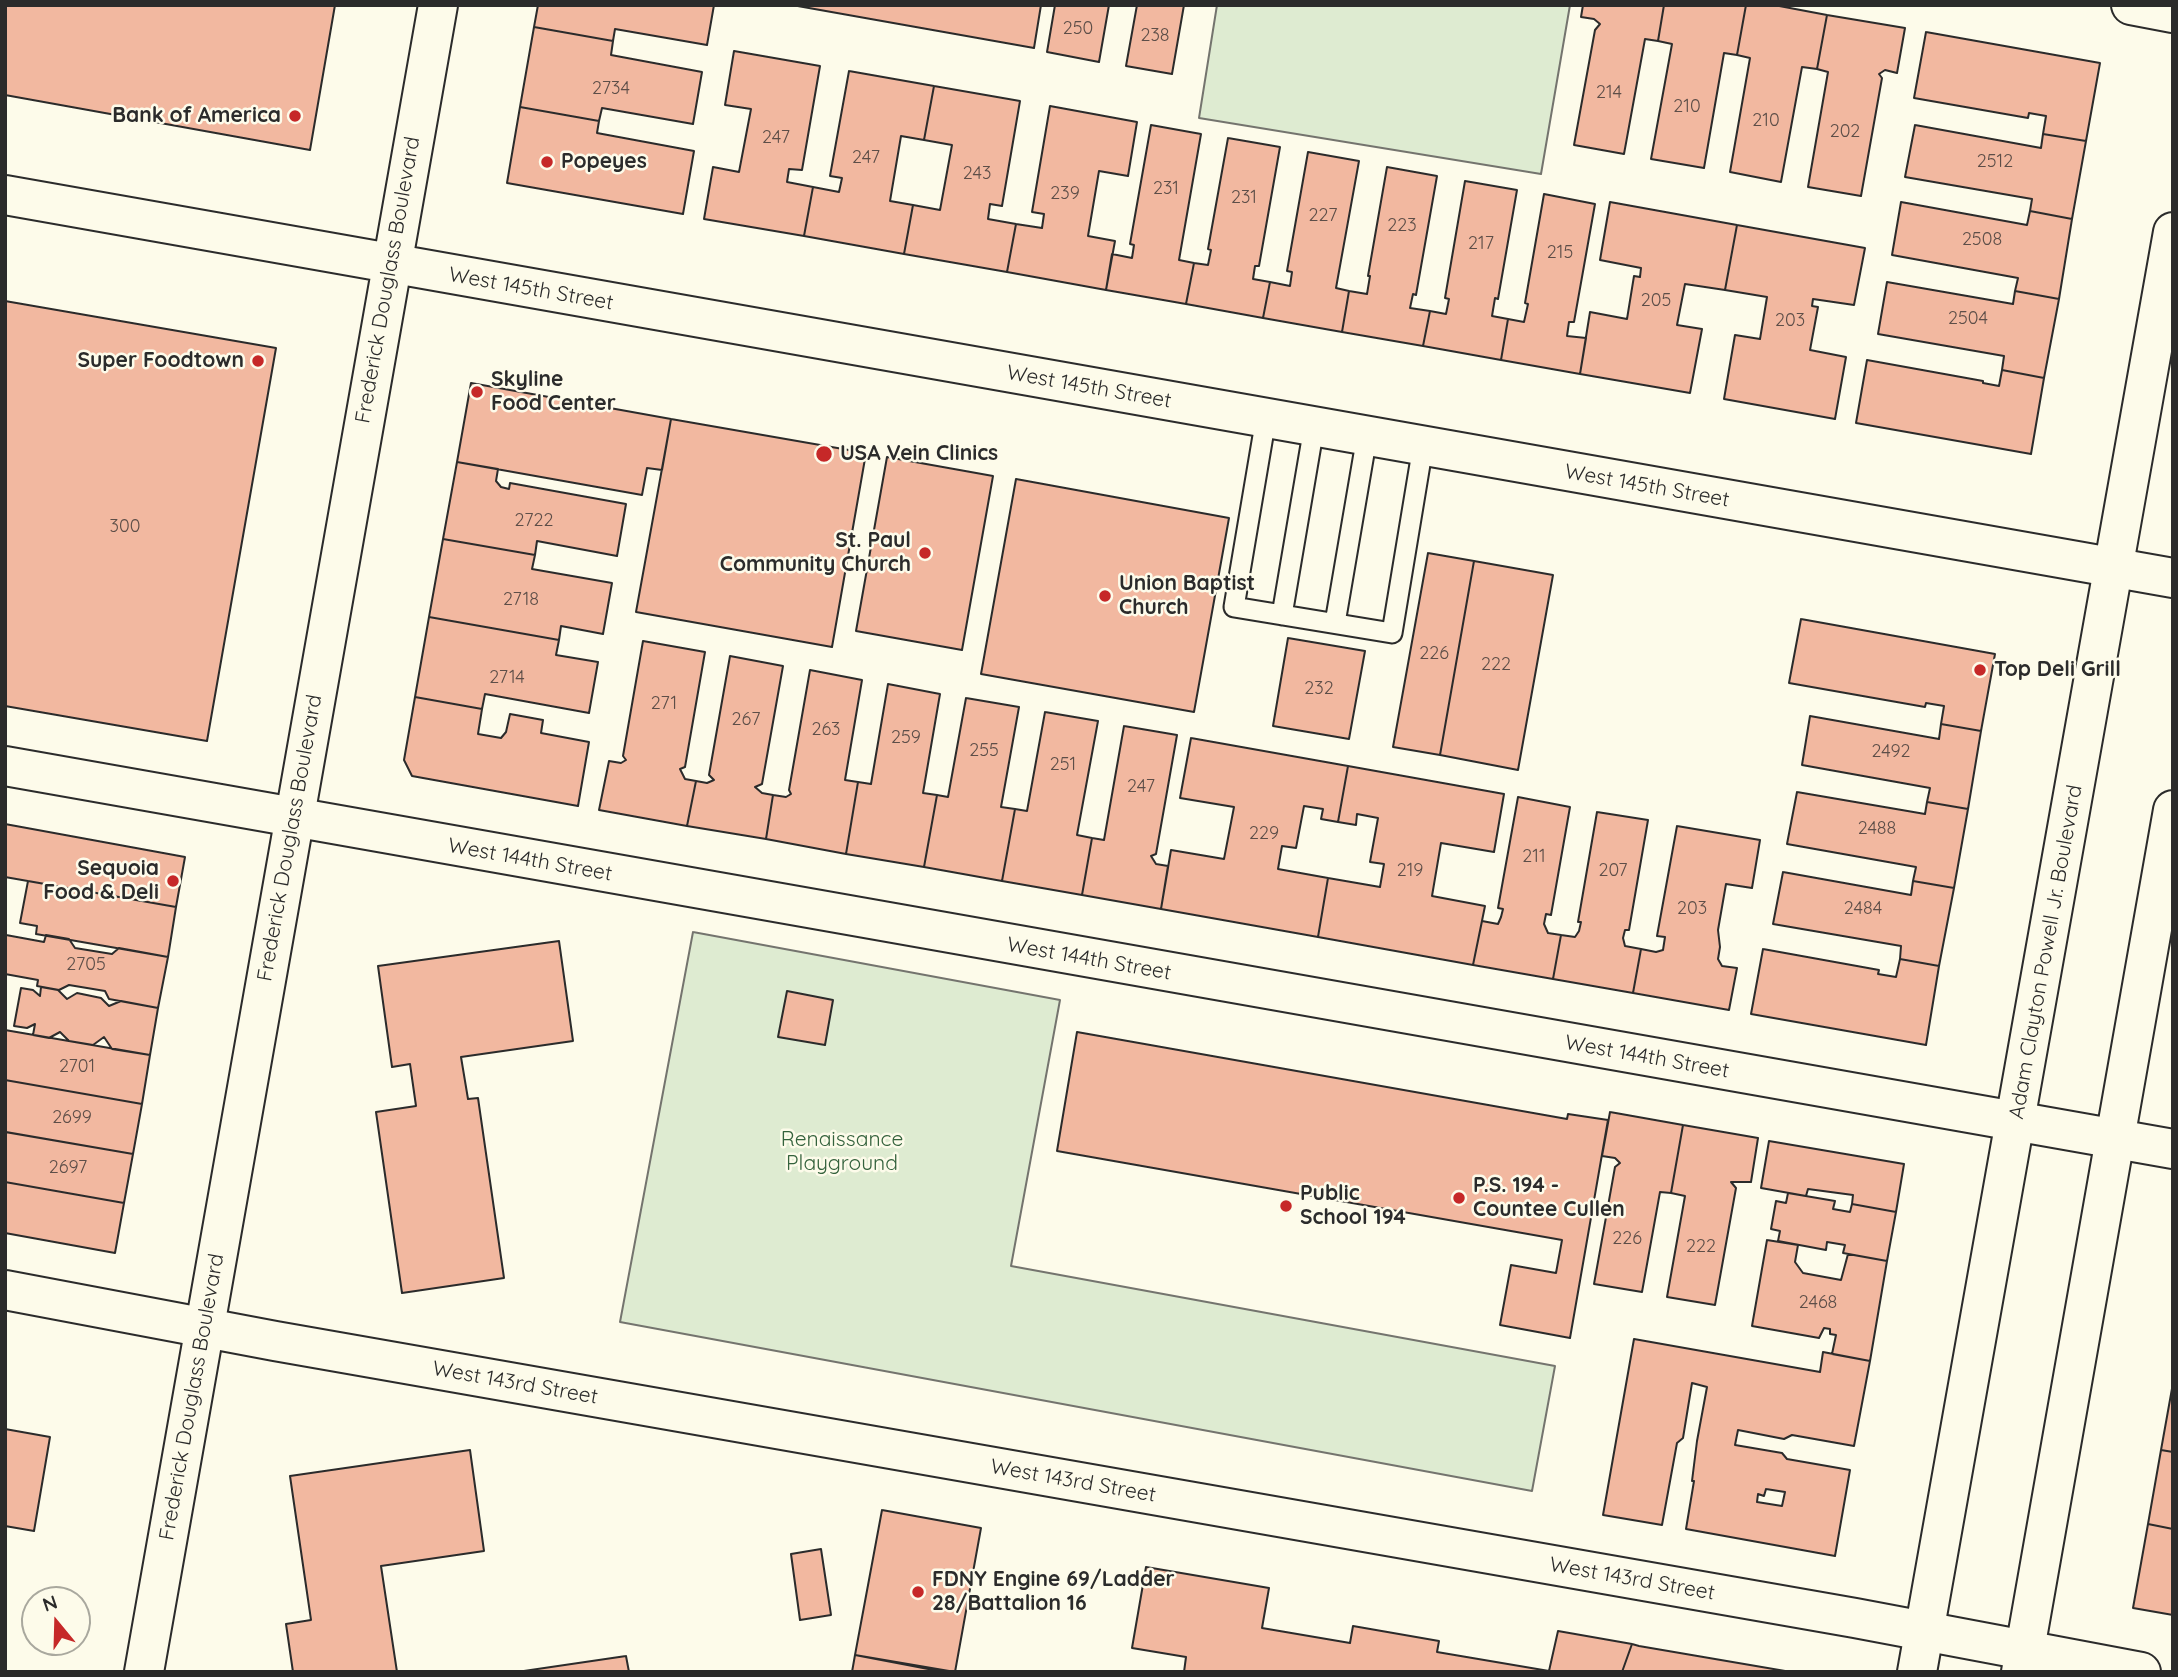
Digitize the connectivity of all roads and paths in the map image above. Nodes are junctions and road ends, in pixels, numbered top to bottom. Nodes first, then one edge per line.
1 (438, 5) edge
2 (2131, 5) edge
3 (2173, 13) edge
4 (5, 195) edge
5 (2173, 232) edge
6 (391, 264) junction
7 (1266, 418) junction
8 (1314, 427) junction
9 (1367, 436) junction
10 (1423, 446) junction
11 (2113, 568) junction
12 (2173, 578) edge
13 (1282, 615) junction
14 (1335, 624) junction
15 (5, 766) edge
16 (2173, 810) edge
17 (295, 818) junction
18 (2016, 1122) junction
19 (2114, 1138) junction
20 (2173, 1149) edge
21 (5, 1290) edge
22 (205, 1328) junction
23 (1924, 1632) junction
24 (2023, 1661) edge
25 (144, 1672) edge
26 (1917, 1672) edge
27 (2141, 1672) edge

1 - 6 main road, Frederick Douglass Boulevard
2 - 3 main road
4 - 6 main road, West 145th Street
5 - 11 main road, Adam Clayton Powell Jr. Boulevard
6 - 7 main road, West 145th Street
6 - 17 main road, Frederick Douglass Boulevard
7 - 8 main road, West 145th Street
7 - 13 lane
8 - 9 main road, West 145th Street
8 - 13 lane
9 - 10 main road, West 145th Street
9 - 14 lane
10 - 11 main road, West 145th Street
10 - 14 lane
11 - 12 main road, West 145th Street
11 - 18 main road, Adam Clayton Powell Jr. Boulevard
13 - 14 lane
15 - 17 main road, West 144th Street
16 - 19 main road
17 - 18 main road, West 144th Street
17 - 22 main road, Frederick Douglass Boulevard
18 - 19 main road, West 144th Street
18 - 23 main road, Adam Clayton Powell Jr. Boulevard
19 - 20 main road, West 144th Street
19 - 24 main road
21 - 22 main road, West 143rd Street
22 - 23 main road, West 143rd Street
22 - 25 main road, Frederick Douglass Boulevard
23 - 24 main road, West 143rd Street
23 - 26 main road, Adam Clayton Powell Jr. Boulevard
24 - 27 main road, West 143rd Street

